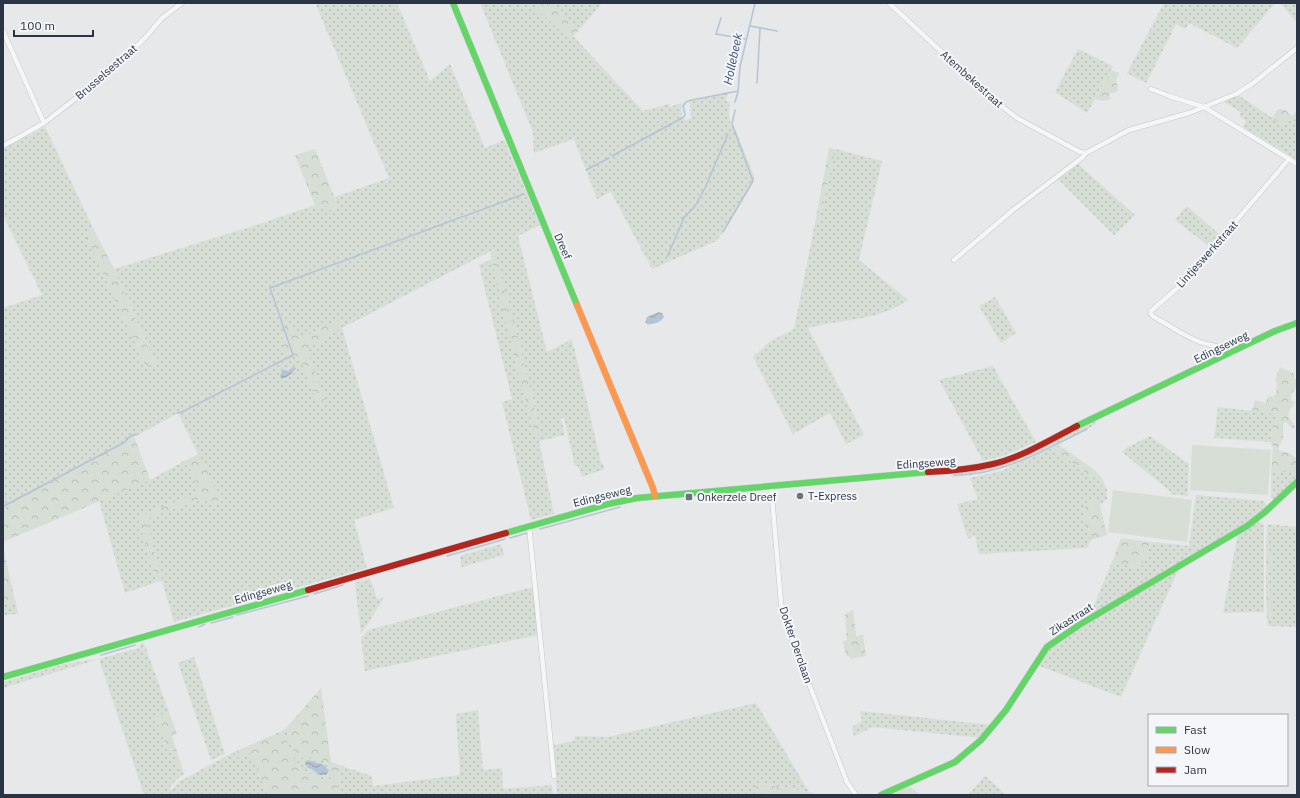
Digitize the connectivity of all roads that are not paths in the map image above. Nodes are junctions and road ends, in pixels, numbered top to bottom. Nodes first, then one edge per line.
1 (182, 3) edge
2 (453, 3) edge
3 (889, 3) edge
4 (3, 31) edge
5 (1297, 48) edge
6 (1151, 89) dead end
7 (1204, 108) junction
8 (44, 123) junction
9 (3, 146) edge
10 (1086, 154) junction
11 (1289, 159) junction
12 (1297, 164) edge
13 (954, 260) dead end
14 (1297, 323) edge
15 (1233, 353) junction
16 (1297, 482) edge
17 (771, 485) junction
18 (655, 496) junction
19 (529, 526) junction
20 (3, 677) edge
21 (554, 776) dead end
22 (856, 795) edge
23 (881, 795) edge

1 - 8 street, Brusselsestraat
2 - 18 main road, Dreef
3 - 10 street, Atembekestraat
4 - 8 street
5 - 7 street
6 - 7 street
7 - 10 street
7 - 11 street
8 - 9 street, Brusselsestraat
10 - 13 street
11 - 12 street
11 - 15 street, Lintjeswerkstraat
14 - 15 main road, Edingseweg
15 - 17 main road, Edingseweg
16 - 23 main road, Zikastraat
17 - 18 main road, Edingseweg
17 - 22 street, Dokter Derolaan
18 - 19 main road, Edingseweg
19 - 20 main road, Edingseweg
19 - 21 street

